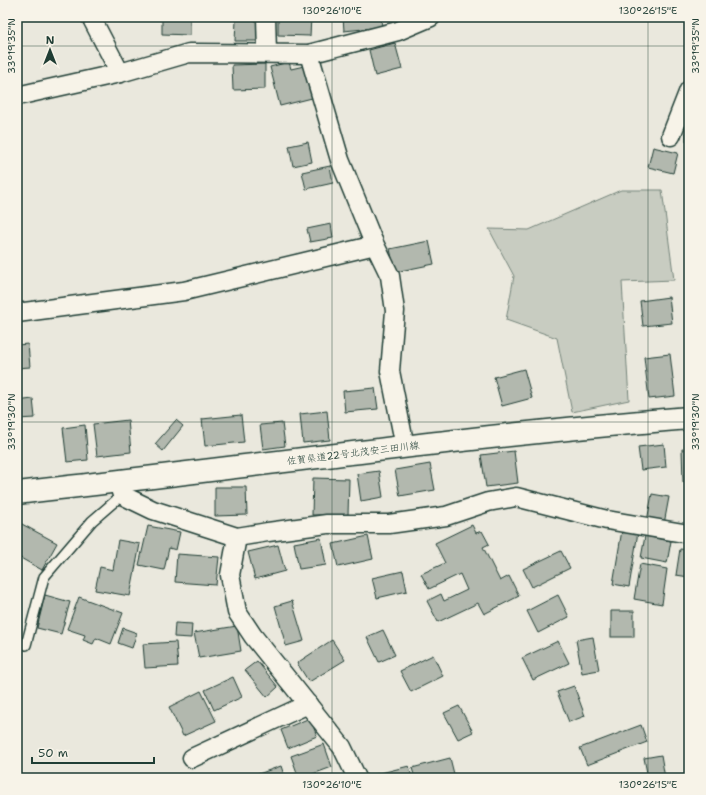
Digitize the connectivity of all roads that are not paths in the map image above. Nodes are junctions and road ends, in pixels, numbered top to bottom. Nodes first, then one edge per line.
1 (91, 17) edge
2 (266, 17) edge
3 (432, 17) edge
4 (267, 53) junction
5 (309, 54) junction
6 (120, 73) junction
7 (689, 90) edge
8 (17, 96) edge
9 (671, 136) dead end
10 (373, 241) junction
11 (17, 312) edge
12 (689, 418) edge
13 (405, 446) junction
14 (120, 488) junction
15 (17, 493) edge
16 (689, 534) edge
17 (237, 537) junction
18 (26, 645) dead end
19 (308, 704) junction
20 (192, 758) dead end
21 (357, 778) edge

1 - 6 street
2 - 4 street
3 - 5 street
4 - 5 street
4 - 6 street
5 - 10 street
6 - 8 street
7 - 9 street
10 - 11 street
10 - 13 street
12 - 13 main road, 佐賀県道22号北茂安三田川線
13 - 14 main road, 佐賀県道22号北茂安三田川線
14 - 15 main road, 佐賀県道22号北茂安三田川線
14 - 17 street
14 - 18 lane
16 - 17 street
17 - 19 street
19 - 20 street
19 - 21 street

